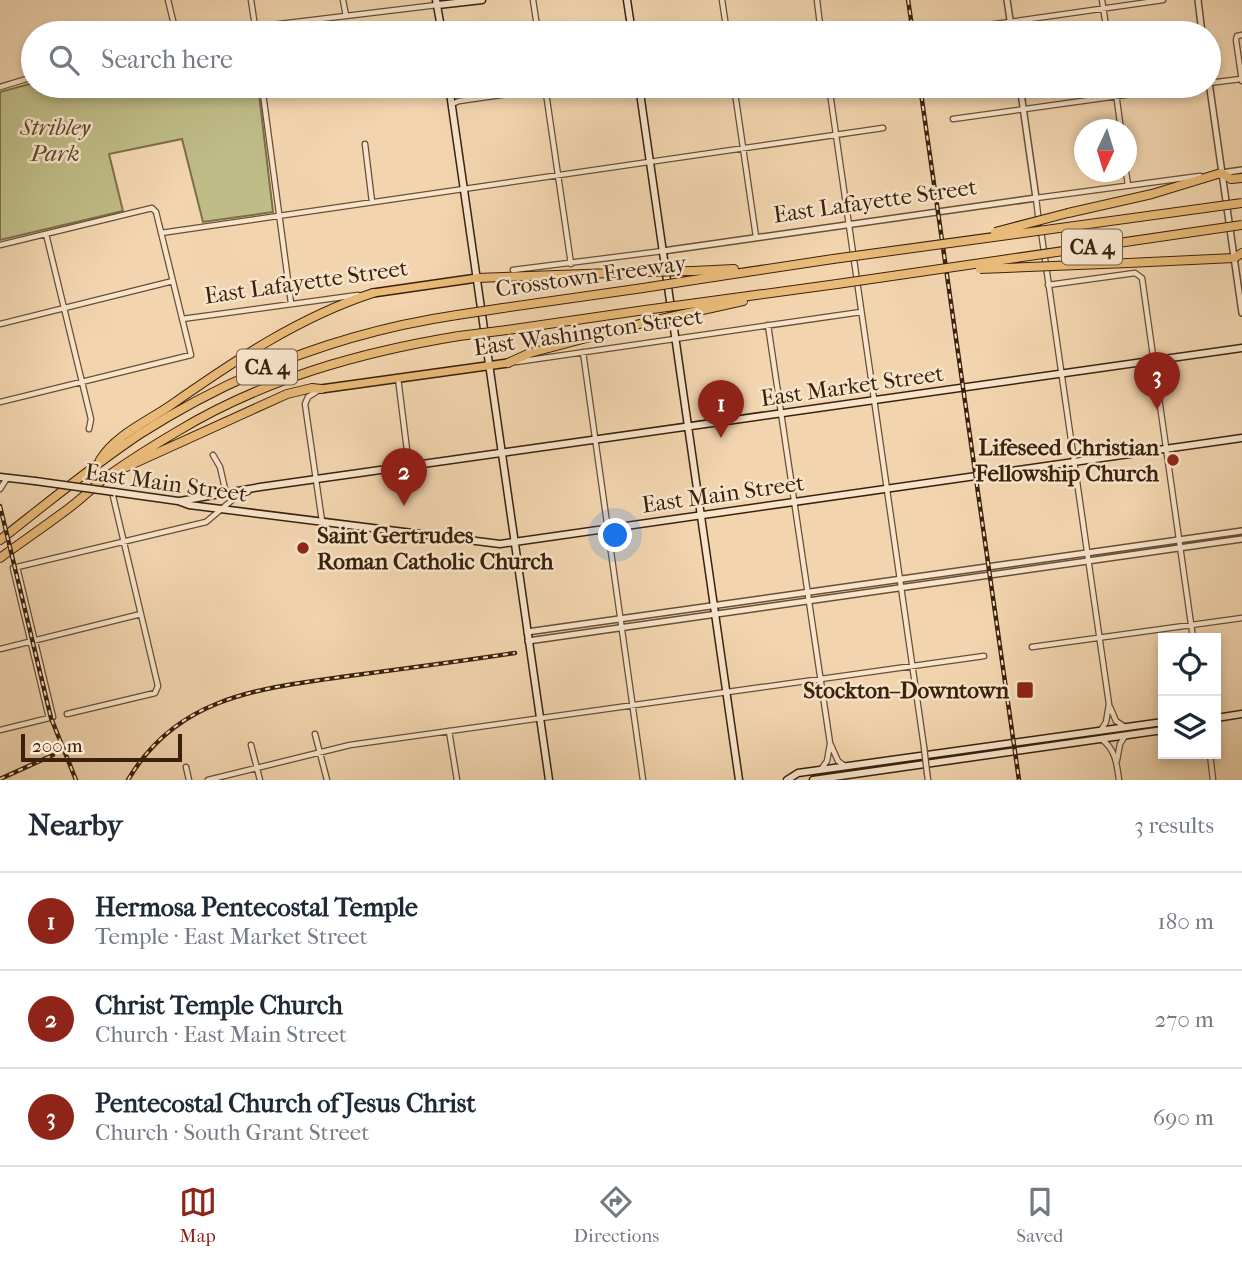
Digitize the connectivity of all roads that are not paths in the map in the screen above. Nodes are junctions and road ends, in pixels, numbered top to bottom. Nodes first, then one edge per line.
1 (168, 0) edge
2 (251, 0) edge
3 (343, 0) edge
4 (482, 0) edge
5 (533, 0) edge
6 (627, 0) edge
7 (722, 0) edge
8 (817, 0) edge
9 (1007, 0) edge
10 (1102, 0) edge
11 (1163, 0) edge
12 (1198, 0) edge
13 (438, 2) edge
14 (1103, 9) junction
15 (346, 16) junction
16 (173, 21) edge
17 (254, 21) edge
18 (314, 21) edge
19 (440, 21) edge
20 (536, 21) edge
21 (630, 21) edge
22 (725, 21) edge
23 (820, 21) edge
24 (1010, 21) edge
25 (1017, 21) edge
26 (1105, 21) edge
27 (1201, 21) edge
28 (1242, 35) edge
29 (1242, 80) edge
30 (21, 81) edge
31 (1221, 82) edge
32 (0, 87) edge
33 (264, 98) edge
34 (451, 98) edge
35 (477, 98) edge
36 (547, 98) edge
37 (641, 98) edge
38 (736, 98) edge
39 (831, 98) edge
40 (1022, 98) edge
41 (1100, 98) edge
42 (1116, 98) edge
43 (1211, 98) edge
44 (452, 104) junction
45 (1023, 108) junction
46 (953, 119) dead end
47 (1119, 119) edge
48 (883, 128) dead end
49 (836, 136) junction
50 (365, 144) dead end
51 (743, 149) junction
52 (650, 162) junction
53 (1242, 170) edge
54 (1222, 173) junction
55 (558, 176) junction
56 (1242, 178) edge
57 (1127, 182) edge
58 (1128, 186) junction
59 (464, 189) junction
60 (1036, 198) junction
61 (372, 202) junction
62 (1242, 202) edge
63 (279, 215) junction
64 (848, 225) junction
65 (1242, 225) edge
66 (161, 233) junction
67 (46, 234) junction
68 (757, 237) junction
69 (961, 241) junction
70 (0, 246) edge
71 (663, 251) junction
72 (1239, 256) edge
73 (570, 264) junction
74 (764, 269) junction
75 (513, 270) dead end
76 (941, 270) junction
77 (477, 278) junction
78 (173, 281) junction
79 (1048, 285) junction
80 (373, 293) junction
81 (291, 303) junction
82 (698, 307) junction
83 (65, 308) junction
84 (861, 312) junction
85 (1242, 313) edge
86 (182, 319) junction
87 (0, 324) edge
88 (768, 326) junction
89 (676, 338) junction
90 (1242, 348) edge
91 (583, 352) junction
92 (1153, 361) junction
93 (508, 363) junction
94 (490, 366) junction
95 (1061, 374) junction
96 (398, 378) junction
97 (82, 382) junction
98 (321, 389) junction
99 (874, 400) junction
100 (0, 402) edge
101 (781, 414) junction
102 (688, 427) junction
103 (89, 429) dead end
104 (1242, 438) edge
105 (595, 440) junction
106 (1166, 449) junction
107 (502, 453) junction
108 (213, 455) dead end
109 (1074, 462) junction
110 (97, 466) junction
111 (409, 466) junction
112 (115, 471) junction
113 (3, 477) edge
114 (317, 480) junction
115 (260, 487) junction
116 (887, 488) junction
117 (0, 489) edge
118 (113, 492) junction
119 (226, 493) junction
120 (178, 501) junction
121 (794, 502) junction
122 (223, 510) junction
123 (701, 515) junction
124 (323, 521) junction
125 (608, 528) junction
126 (1242, 531) edge
127 (1179, 539) junction
128 (1242, 539) edge
129 (0, 540) edge
130 (124, 541) junction
131 (515, 543) junction
132 (1180, 547) junction
133 (1087, 552) junction
134 (0, 558) edge
135 (1088, 561) junction
136 (899, 578) junction
137 (900, 589) junction
138 (806, 592) junction
139 (808, 602) junction
140 (715, 604) junction
141 (141, 614) junction
142 (717, 615) junction
143 (620, 618) junction
144 (1242, 618) edge
145 (1191, 625) junction
146 (621, 628) junction
147 (527, 632) junction
148 (1192, 633) edge
149 (1099, 638) junction
150 (33, 641) junction
151 (528, 641) junction
152 (1032, 647) dead end
153 (0, 649) edge
154 (984, 656) dead end
155 (912, 665) junction
156 (819, 678) junction
157 (727, 691) junction
158 (1109, 704) junction
159 (633, 705) junction
160 (67, 714) dead end
161 (1242, 714) edge
162 (1221, 717) edge
163 (540, 718) junction
164 (1158, 723) edge
165 (0, 730) edge
166 (1158, 730) edge
167 (450, 731) junction
168 (1100, 731) junction
169 (1126, 732) junction
170 (315, 734) dead end
171 (1101, 739) junction
172 (830, 743) junction
173 (251, 745) dead end
174 (320, 752) junction
175 (1211, 759) edge
176 (1116, 761) junction
177 (846, 766) junction
178 (186, 767) dead end
179 (257, 768) junction
180 (820, 770) junction
181 (845, 778) edge
182 (189, 780) edge
183 (208, 780) edge
184 (260, 780) edge
185 (327, 780) edge
186 (457, 780) edge
187 (549, 780) edge
188 (643, 780) edge
189 (739, 780) edge
190 (787, 780) edge
191 (813, 780) edge
192 (820, 780) edge
193 (928, 780) edge
194 (1119, 780) edge
195 (1213, 780) edge

1 - 16 street
2 - 17 street
3 - 15 street
4 - 13 main road
5 - 20 street
6 - 21 main road
7 - 22 street
8 - 23 street
9 - 24 street
10 - 14 street
11 - 14 street
12 - 27 street
13 - 15 street
13 - 19 main road
14 - 25 street
14 - 26 street
15 - 18 street
28 - 29 street
29 - 31 street
30 - 32 street
33 - 63 street
34 - 44 main road
35 - 44 street
36 - 55 street
37 - 52 main road
38 - 51 street
39 - 49 street
40 - 45 street
41 - 45 street
42 - 47 street
43 - 54 street
44 - 59 main road
45 - 46 street
45 - 60 street
48 - 49 street
49 - 51 street
49 - 64 street
50 - 61 street
51 - 52 street
51 - 68 street
52 - 55 street
52 - 71 main road
53 - 54 street, East Lafayette Street
54 - 56 highway
54 - 58 street, East Lafayette Street
54 - 69 highway, bridge
54 - 72 street
55 - 59 street
55 - 73 street
57 - 58 street
58 - 60 street, East Lafayette Street
59 - 61 street
59 - 77 main road
60 - 64 street, East Lafayette Street
60 - 79 street
61 - 63 street
62 - 69 highway, Crosstown Freeway / CA 4, bridge
63 - 66 street
63 - 81 street
64 - 68 street, East Lafayette Street
64 - 84 street
65 - 76 highway, CA 4, bridge
66 - 67 street
66 - 78 street
67 - 70 street
67 - 83 street
68 - 71 street, East Lafayette Street
69 - 74 highway, Crosstown Freeway / CA 4, bridge
71 - 73 street, East Lafayette Street
71 - 89 main road
72 - 76 highway, bridge
72 - 85 street
73 - 75 street, East Lafayette Street
74 - 77 highway, bridge
74 - 110 highway, Crosstown Freeway / CA 4, bridge
76 - 82 highway, CA 4, bridge
77 - 80 main road, East Lafayette Street
77 - 94 main road
78 - 83 street
78 - 86 street
79 - 92 street
79 - 95 street
80 - 81 street, East Lafayette Street
80 - 110 highway
81 - 86 street, East Lafayette Street
82 - 93 highway, bridge
82 - 112 highway, Crosstown Freeway / CA 4, bridge
83 - 87 street
83 - 97 street
84 - 88 street, East Washington Street
84 - 99 street
86 - 97 street
88 - 89 street, East Washington Street
88 - 101 street
89 - 91 street, East Washington Street
89 - 102 main road
90 - 92 main road, East Market Street
91 - 93 street, East Washington Street
91 - 105 street
92 - 95 main road, East Market Street
92 - 106 street
93 - 94 main road, East Washington Street
94 - 96 main road, East Washington Street
94 - 107 main road
95 - 99 main road, East Market Street
95 - 109 street
96 - 98 main road, East Washington Street
96 - 111 street
97 - 100 street
97 - 103 street
98 - 112 highway
98 - 114 street
99 - 101 main road, East Market Street
99 - 116 street
101 - 102 main road, East Market Street
101 - 121 street
102 - 105 main road, East Market Street
102 - 123 main road
104 - 106 main road, East Main Street
105 - 107 main road, East Market Street
105 - 125 street
106 - 109 main road, East Main Street
106 - 127 street
107 - 111 main road, East Market Street
107 - 131 main road
108 - 119 street
109 - 116 main road, East Main Street
109 - 133 street
110 - 129 highway, Crosstown Freeway / CA 4
111 - 114 main road, East Market Street
112 - 134 highway, Crosstown Freeway / CA 4
113 - 117 street
113 - 118 main road, East Main Street, bridge
114 - 115 main road, East Market Street
114 - 124 street
115 - 119 main road, East Market Street
115 - 122 street, East Market Street
116 - 121 main road, East Main Street
116 - 136 street
118 - 120 main road, East Main Street
118 - 130 street
119 - 120 main road, East Market Street
120 - 122 main road, East Main Street
121 - 123 main road, East Main Street
121 - 138 street
122 - 124 main road, East Main Street
122 - 130 street, East Market Street
123 - 125 main road, East Main Street
123 - 140 main road
124 - 131 main road, East Main Street
125 - 131 main road, East Main Street
125 - 143 street
126 - 127 street
127 - 132 street
127 - 133 street
128 - 132 street
130 - 141 street
130 - 150 street, East Market Street
131 - 147 main road
132 - 135 street
132 - 145 street
133 - 135 street
133 - 136 street
135 - 137 street
135 - 149 street
136 - 137 street
136 - 138 street
137 - 139 street
137 - 155 street
138 - 139 street
138 - 140 street
139 - 142 street
139 - 156 street
140 - 142 main road
140 - 143 street
141 - 150 street
141 - 160 street
142 - 146 street
142 - 157 main road
143 - 146 street
143 - 147 street
144 - 145 street
145 - 148 street
145 - 149 street
146 - 151 street
146 - 159 street
147 - 151 main road
149 - 152 street
149 - 158 street
150 - 153 street
150 - 165 street
151 - 163 main road
154 - 155 street
155 - 156 street
155 - 193 street, bridge
156 - 157 street
156 - 172 street
157 - 159 street
157 - 189 main road
158 - 168 street
158 - 169 street
159 - 163 street
159 - 188 street
161 - 162 main road
163 - 167 street
163 - 187 main road
164 - 169 main road
166 - 169 main road
167 - 174 street
167 - 186 street
168 - 169 main road
168 - 177 main road
169 - 171 main road
169 - 176 street
170 - 174 street
171 - 176 street
171 - 181 main road
172 - 177 street
172 - 180 street
173 - 179 street
174 - 179 street
174 - 185 street
175 - 195 street
176 - 194 street
177 - 180 main road
178 - 182 street
179 - 183 street
179 - 184 street
180 - 190 main road
181 - 192 main road
191 - 192 main road

